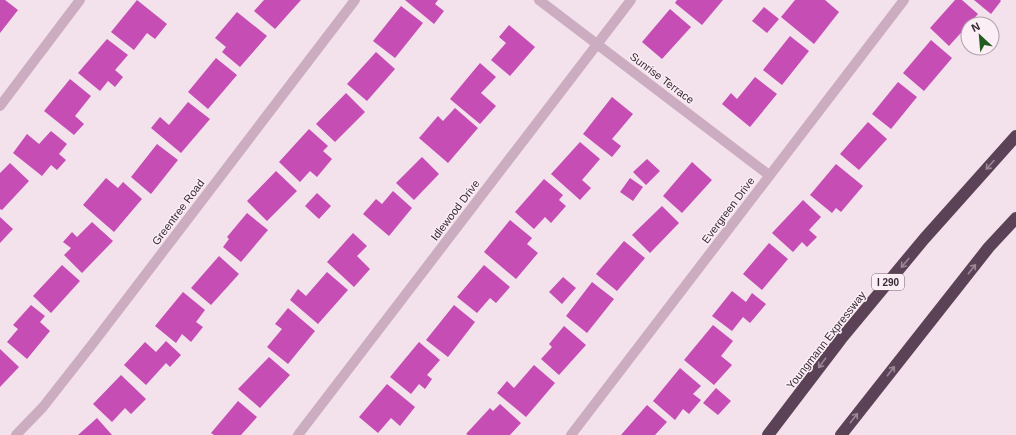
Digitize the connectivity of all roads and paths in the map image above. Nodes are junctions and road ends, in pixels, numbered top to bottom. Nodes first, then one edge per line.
1 (80, 0) edge
2 (355, 0) edge
3 (539, 0) edge
4 (631, 0) edge
5 (904, 0) edge
6 (598, 44) junction
7 (0, 106) edge
8 (1016, 136) edge
9 (769, 175) junction
10 (1016, 218) edge
11 (16, 435) edge
12 (298, 435) edge
13 (571, 435) edge
14 (768, 435) edge
15 (841, 435) edge

1 - 7 street
2 - 11 street, Greentree Road
3 - 6 street, Sunrise Terrace
4 - 6 street, Idlewood Drive
5 - 9 street, Evergreen Drive
6 - 9 street, Sunrise Terrace
6 - 12 street, Idlewood Drive
8 -> 14 highway, Youngmann Expressway / I 290
9 - 13 street, Evergreen Drive
15 -> 10 highway

